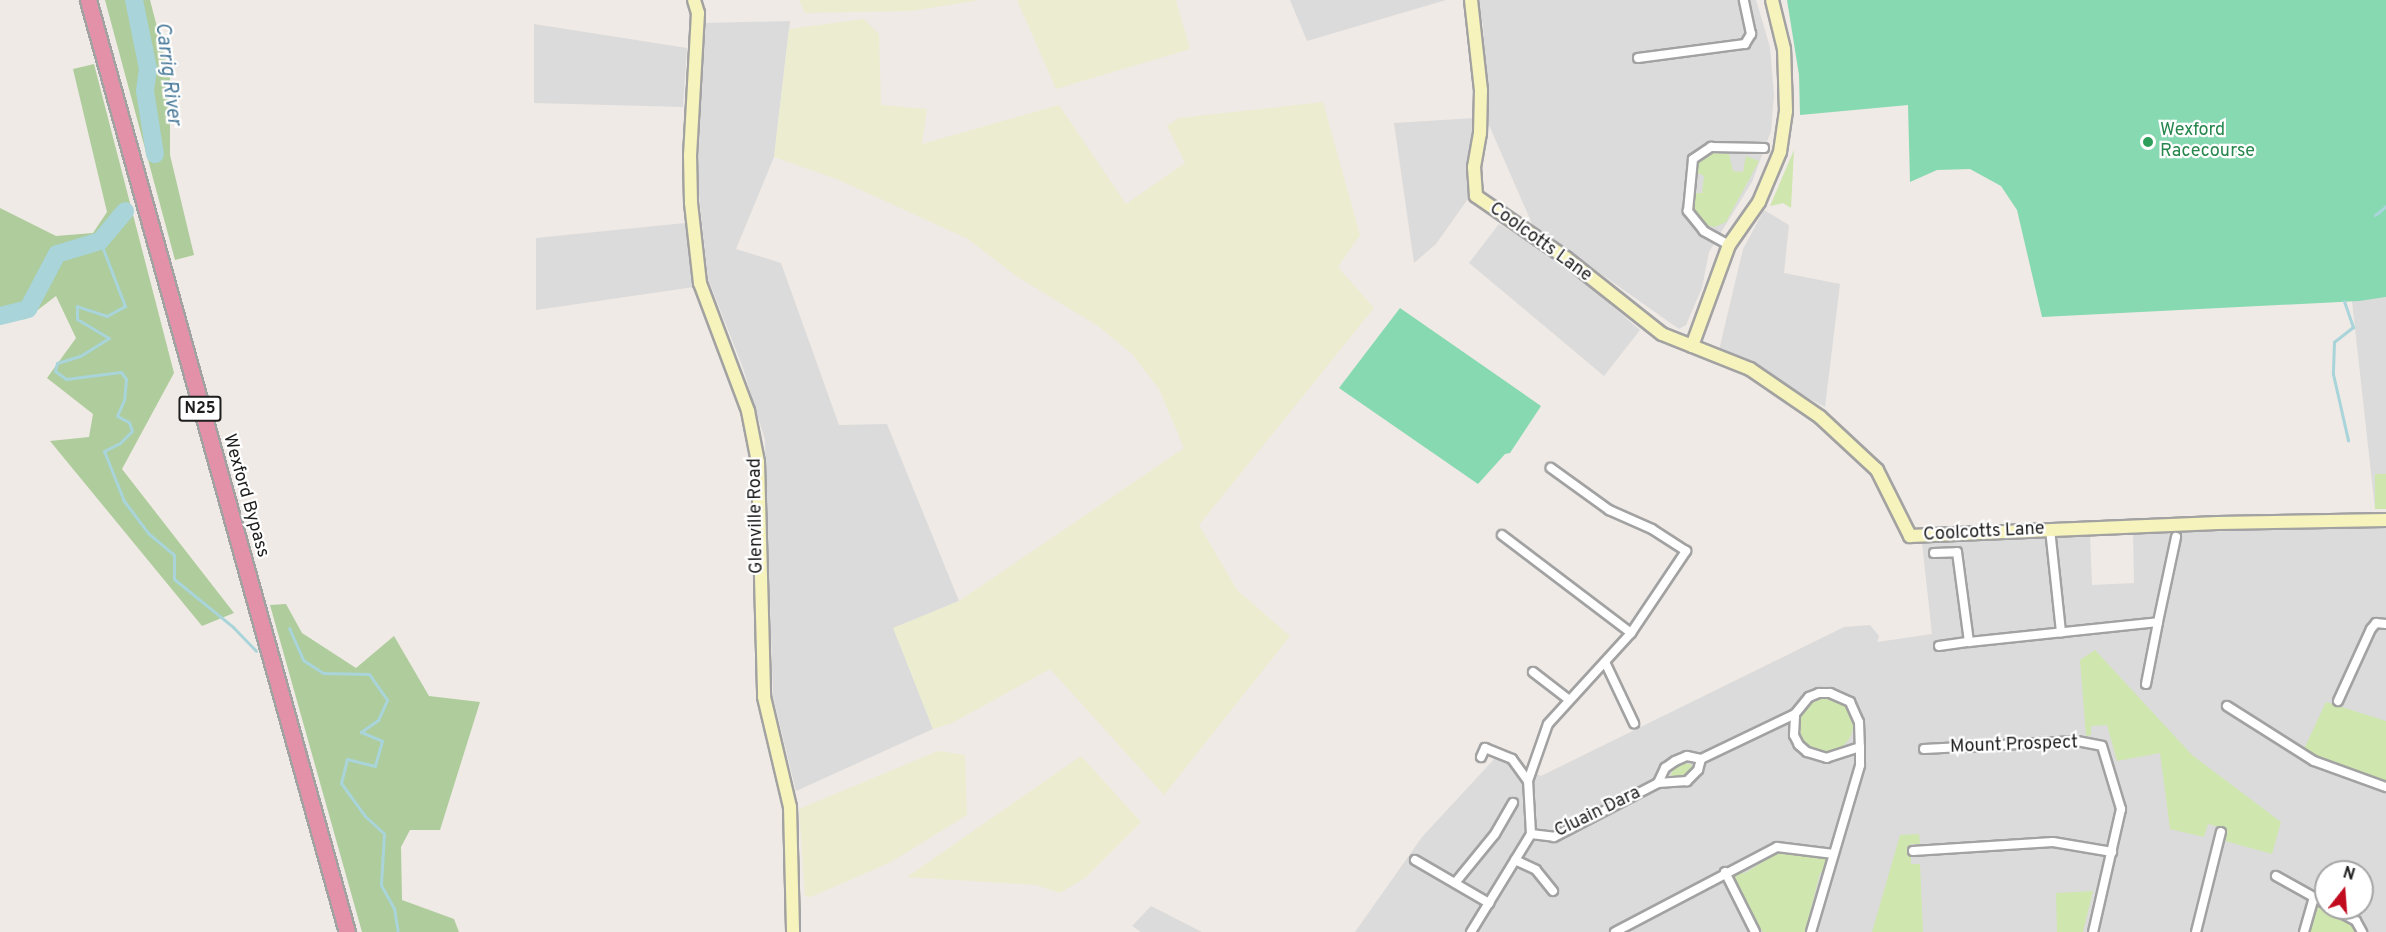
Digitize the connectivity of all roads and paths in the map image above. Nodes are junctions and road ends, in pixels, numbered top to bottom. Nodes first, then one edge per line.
1 (88, 0) edge
2 (694, 0) edge
3 (1471, 0) edge
4 (1744, 0) edge
5 (1772, 0) edge
6 (1638, 58) dead end
7 (1764, 148) dead end
8 (1729, 245) junction
9 (1692, 346) junction
10 (1551, 468) dead end
11 (2386, 520) edge
12 (2050, 529) junction
13 (1502, 535) dead end
14 (2176, 537) dead end
15 (1934, 553) dead end
16 (2158, 622) junction
17 (2386, 624) edge
18 (2061, 632) junction
19 (1631, 633) junction
20 (1969, 642) junction
21 (1939, 646) dead end
22 (1605, 662) junction
23 (1533, 672) dead end
24 (2146, 684) dead end
25 (1568, 699) junction
26 (2338, 701) dead end
27 (2227, 706) dead end
28 (1795, 714) junction
29 (1634, 723) dead end
30 (1860, 747) junction
31 (1924, 749) dead end
32 (1481, 757) dead end
33 (1701, 759) junction
34 (1528, 780) junction
35 (1658, 783) junction
36 (2386, 787) edge
37 (1513, 803) dead end
38 (2221, 832) dead end
39 (1531, 834) junction
40 (1913, 851) dead end
41 (2112, 852) junction
42 (1834, 854) junction
43 (1415, 860) dead end
44 (1515, 860) junction
45 (1725, 872) junction
46 (2276, 876) dead end
47 (1455, 883) junction
48 (1553, 891) dead end
49 (2314, 897) joint
50 (1489, 903) junction
51 (1635, 928) edge
52 (347, 932) edge
53 (793, 932) edge
54 (1471, 932) edge
55 (1615, 932) edge
56 (1755, 932) edge
57 (1811, 932) edge
58 (2093, 932) edge
59 (2196, 932) edge
60 (2304, 932) edge

1 - 52 highway, Wexford Bypass / N25
2 - 53 street, Glenville Road
3 - 9 street, Coolcotts Lane
4 - 6 street
5 - 8 street
7 - 8 street
8 - 9 street
9 - 12 street, Coolcotts Lane
10 - 19 street
11 - 12 street, Coolcotts Lane
12 - 18 street
13 - 19 street
14 - 16 street
15 - 20 street
16 - 18 street
16 - 24 street
17 - 26 street
18 - 20 street
19 - 22 street
20 - 21 street
22 - 25 street
22 - 29 street
23 - 25 street
25 - 34 street
27 - 36 street
28 - 30 street
28 - 30 street, Cluain Dara
28 - 33 street, Cluain Dara
30 - 42 street, Cluain Dara
31 - 41 street, Mount Prospect
32 - 34 street
33 - 35 street, Cluain Dara
33 - 35 street, Cluain Dara
34 - 39 street
35 - 39 street, Cluain Dara
37 - 47 street
38 - 59 street
39 - 44 street, Cluain Dara
40 - 41 street
41 - 58 street, Mount Prospect
42 - 45 street
42 - 57 street, Cluain Dara
43 - 47 street
44 - 48 street
44 - 50 street, Cluain Dara
45 - 51 street
45 - 56 street
46 - 49 street
47 - 50 street
49 - 60 street
50 - 54 street, Cluain Dara
51 - 55 street

